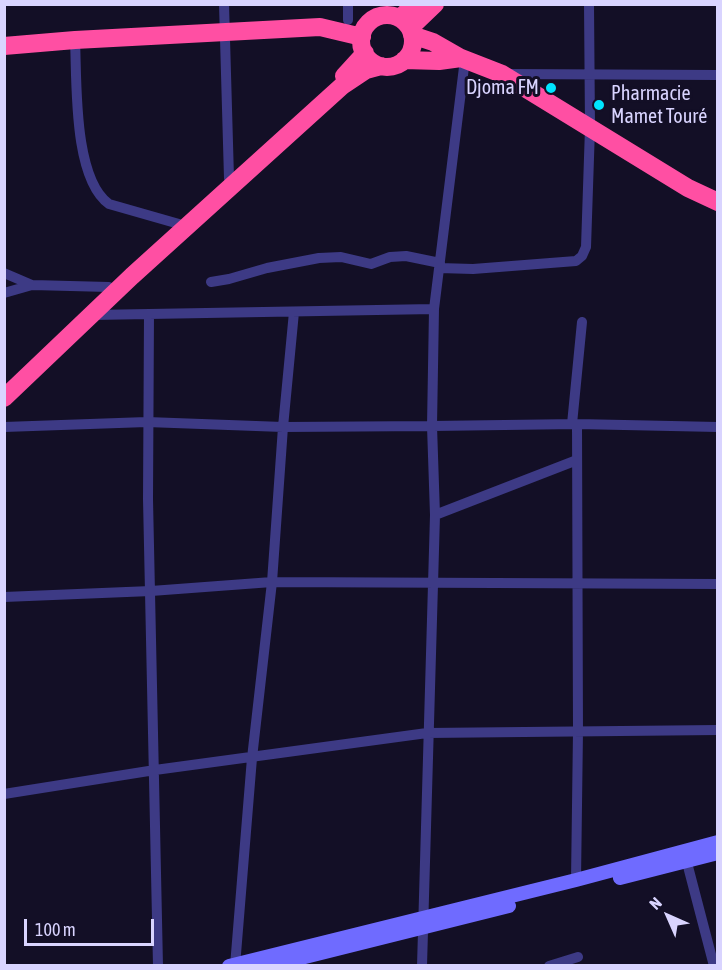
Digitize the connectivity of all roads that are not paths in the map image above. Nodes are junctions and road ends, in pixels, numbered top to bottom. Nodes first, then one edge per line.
1 (224, 4) edge
2 (415, 4) edge
3 (435, 4) edge
4 (589, 4) edge
5 (348, 12) edge
6 (371, 20) junction
7 (320, 27) junction
8 (407, 27) junction
9 (225, 33) junction
10 (75, 40) junction
11 (363, 45) junction
12 (4, 46) edge
13 (463, 59) junction
14 (404, 60) junction
15 (381, 66) junction
16 (589, 73) junction
17 (502, 74) junction
18 (717, 75) edge
19 (590, 128) junction
20 (230, 177) junction
21 (717, 202) edge
22 (179, 224) junction
23 (440, 266) junction
24 (4, 273) edge
25 (211, 282) dead end
26 (32, 285) junction
27 (110, 286) junction
28 (4, 294) edge
29 (434, 309) junction
30 (294, 312) junction
31 (87, 314) junction
32 (149, 315) junction
33 (582, 322) dead end
34 (4, 385) edge
35 (4, 399) edge
36 (147, 422) junction
37 (574, 424) junction
38 (432, 426) junction
39 (4, 427) edge
40 (283, 427) junction
41 (717, 428) edge
42 (577, 460) junction
43 (435, 515) junction
44 (272, 582) junction
45 (434, 582) junction
46 (577, 584) junction
47 (717, 584) edge
48 (151, 591) junction
49 (4, 597) edge
50 (717, 730) edge
51 (578, 731) junction
52 (428, 733) junction
53 (252, 758) junction
54 (155, 770) junction
55 (4, 794) edge
56 (717, 842) edge
57 (717, 853) edge
58 (686, 857) junction
59 (576, 880) junction
60 (423, 923) junction
61 (578, 957) dead end
62 (233, 965) edge
63 (158, 966) edge
64 (269, 966) edge
65 (422, 966) edge
66 (549, 966) edge
67 (714, 966) edge

1 - 9 street
2 - 8 highway
3 - 8 highway
4 - 16 street
5 - 6 highway
5 - 7 highway
6 - 8 highway
6 - 11 highway
7 - 9 highway
7 - 11 highway
8 - 13 highway
8 - 14 highway
9 - 10 highway
9 - 20 street
10 - 12 highway
10 - 22 street
11 - 15 highway
11 - 20 highway
13 - 14 highway
13 - 17 highway
13 - 23 street
14 - 15 highway
15 - 31 highway
16 - 17 street
16 - 18 street
16 - 19 street
17 - 19 highway
19 - 21 highway
19 - 23 street
20 - 22 highway
22 - 27 highway
23 - 25 street
23 - 29 street
24 - 26 street
26 - 27 street
26 - 28 street
27 - 31 highway
29 - 30 street
29 - 38 street
30 - 32 street
30 - 40 street
31 - 32 street
31 - 34 highway
31 - 35 highway
32 - 36 street
33 - 37 street
36 - 39 street
36 - 40 street
36 - 48 street
37 - 38 street
37 - 41 street
37 - 42 street
38 - 40 street
38 - 43 street
40 - 44 street
42 - 43 street
42 - 46 street
43 - 45 street
44 - 45 street
44 - 48 street
44 - 53 street
45 - 46 street
45 - 52 street
46 - 47 street
46 - 51 street
48 - 49 street
48 - 54 street
50 - 51 street
51 - 52 street
51 - 59 street
52 - 53 street
52 - 60 street
53 - 54 street
53 - 62 street
54 - 55 street
54 - 63 street
56 - 58 main road
57 - 58 main road
58 - 59 main road
58 - 60 main road
58 - 67 street
59 - 60 main road
60 - 62 main road
60 - 64 main road
60 - 65 street
61 - 66 street

